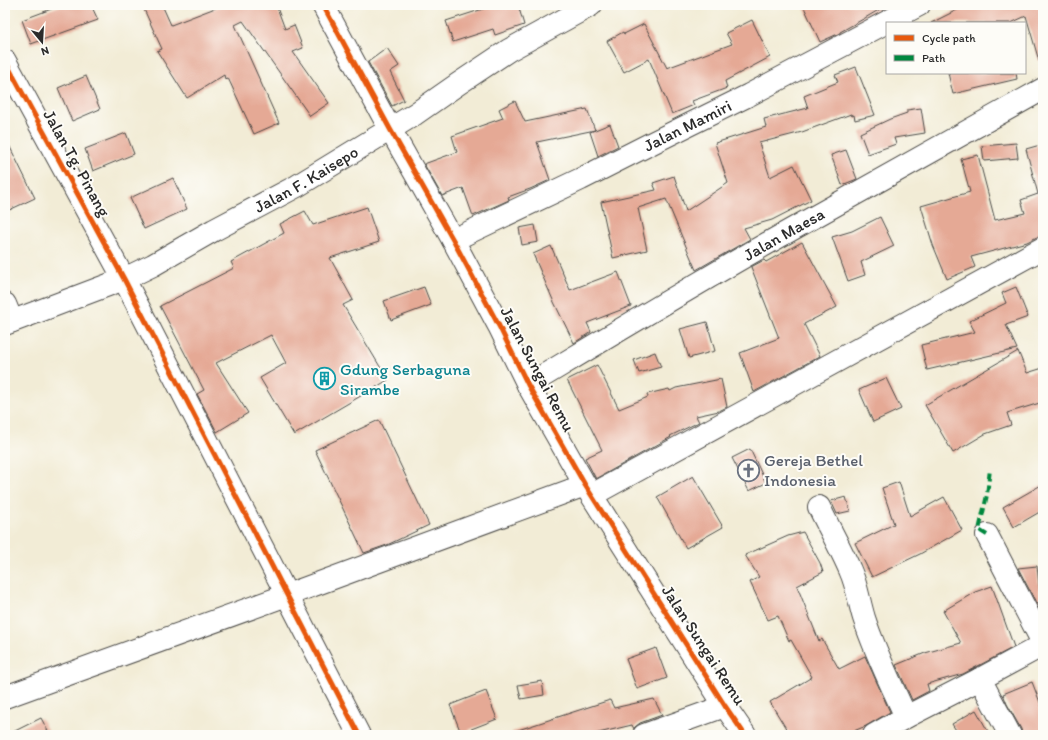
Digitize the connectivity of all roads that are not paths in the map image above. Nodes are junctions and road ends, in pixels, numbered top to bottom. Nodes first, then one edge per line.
1 (323, 5) edge
2 (591, 5) edge
3 (919, 5) edge
4 (886, 22) edge
5 (887, 22) edge
6 (5, 61) edge
7 (1043, 89) edge
8 (390, 129) junction
9 (453, 240) junction
10 (1043, 248) edge
11 (124, 279) junction
12 (8, 316) edge
13 (528, 385) junction
14 (589, 490) junction
15 (819, 507) dead end
16 (987, 535) dead end
17 (287, 595) junction
18 (1043, 644) edge
19 (980, 679) junction
20 (5, 697) edge
21 (725, 706) junction
22 (906, 717) junction
23 (359, 735) edge
24 (644, 735) edge
25 (745, 735) edge
26 (874, 735) edge
27 (1010, 735) edge

1 - 8 street, Jalan Sungai Remu
2 - 8 street, Jalan F. Kaisepo
3 - 5 street, Jalan Mamiri
4 - 9 street, Jalan Mamiri
6 - 11 street, Jalan Tg. Pinang
7 - 13 street, Jalan Maesa
8 - 9 street, Jalan Sungai Remu
8 - 11 street, Jalan F. Kaisepo
9 - 13 street, Jalan Sungai Remu
10 - 14 street
11 - 12 street, Jalan F. Kaisepo
11 - 17 street, Jalan Tg. Pinang
13 - 14 street, Jalan Sungai Remu
14 - 17 street
14 - 21 street, Jalan Sungai Remu
15 - 22 street
16 - 18 street
17 - 20 street
17 - 23 street, Jalan Tg. Pinang
18 - 19 street
19 - 22 street
19 - 27 street
21 - 24 street
21 - 25 street, Jalan Sungai Remu
22 - 26 street

